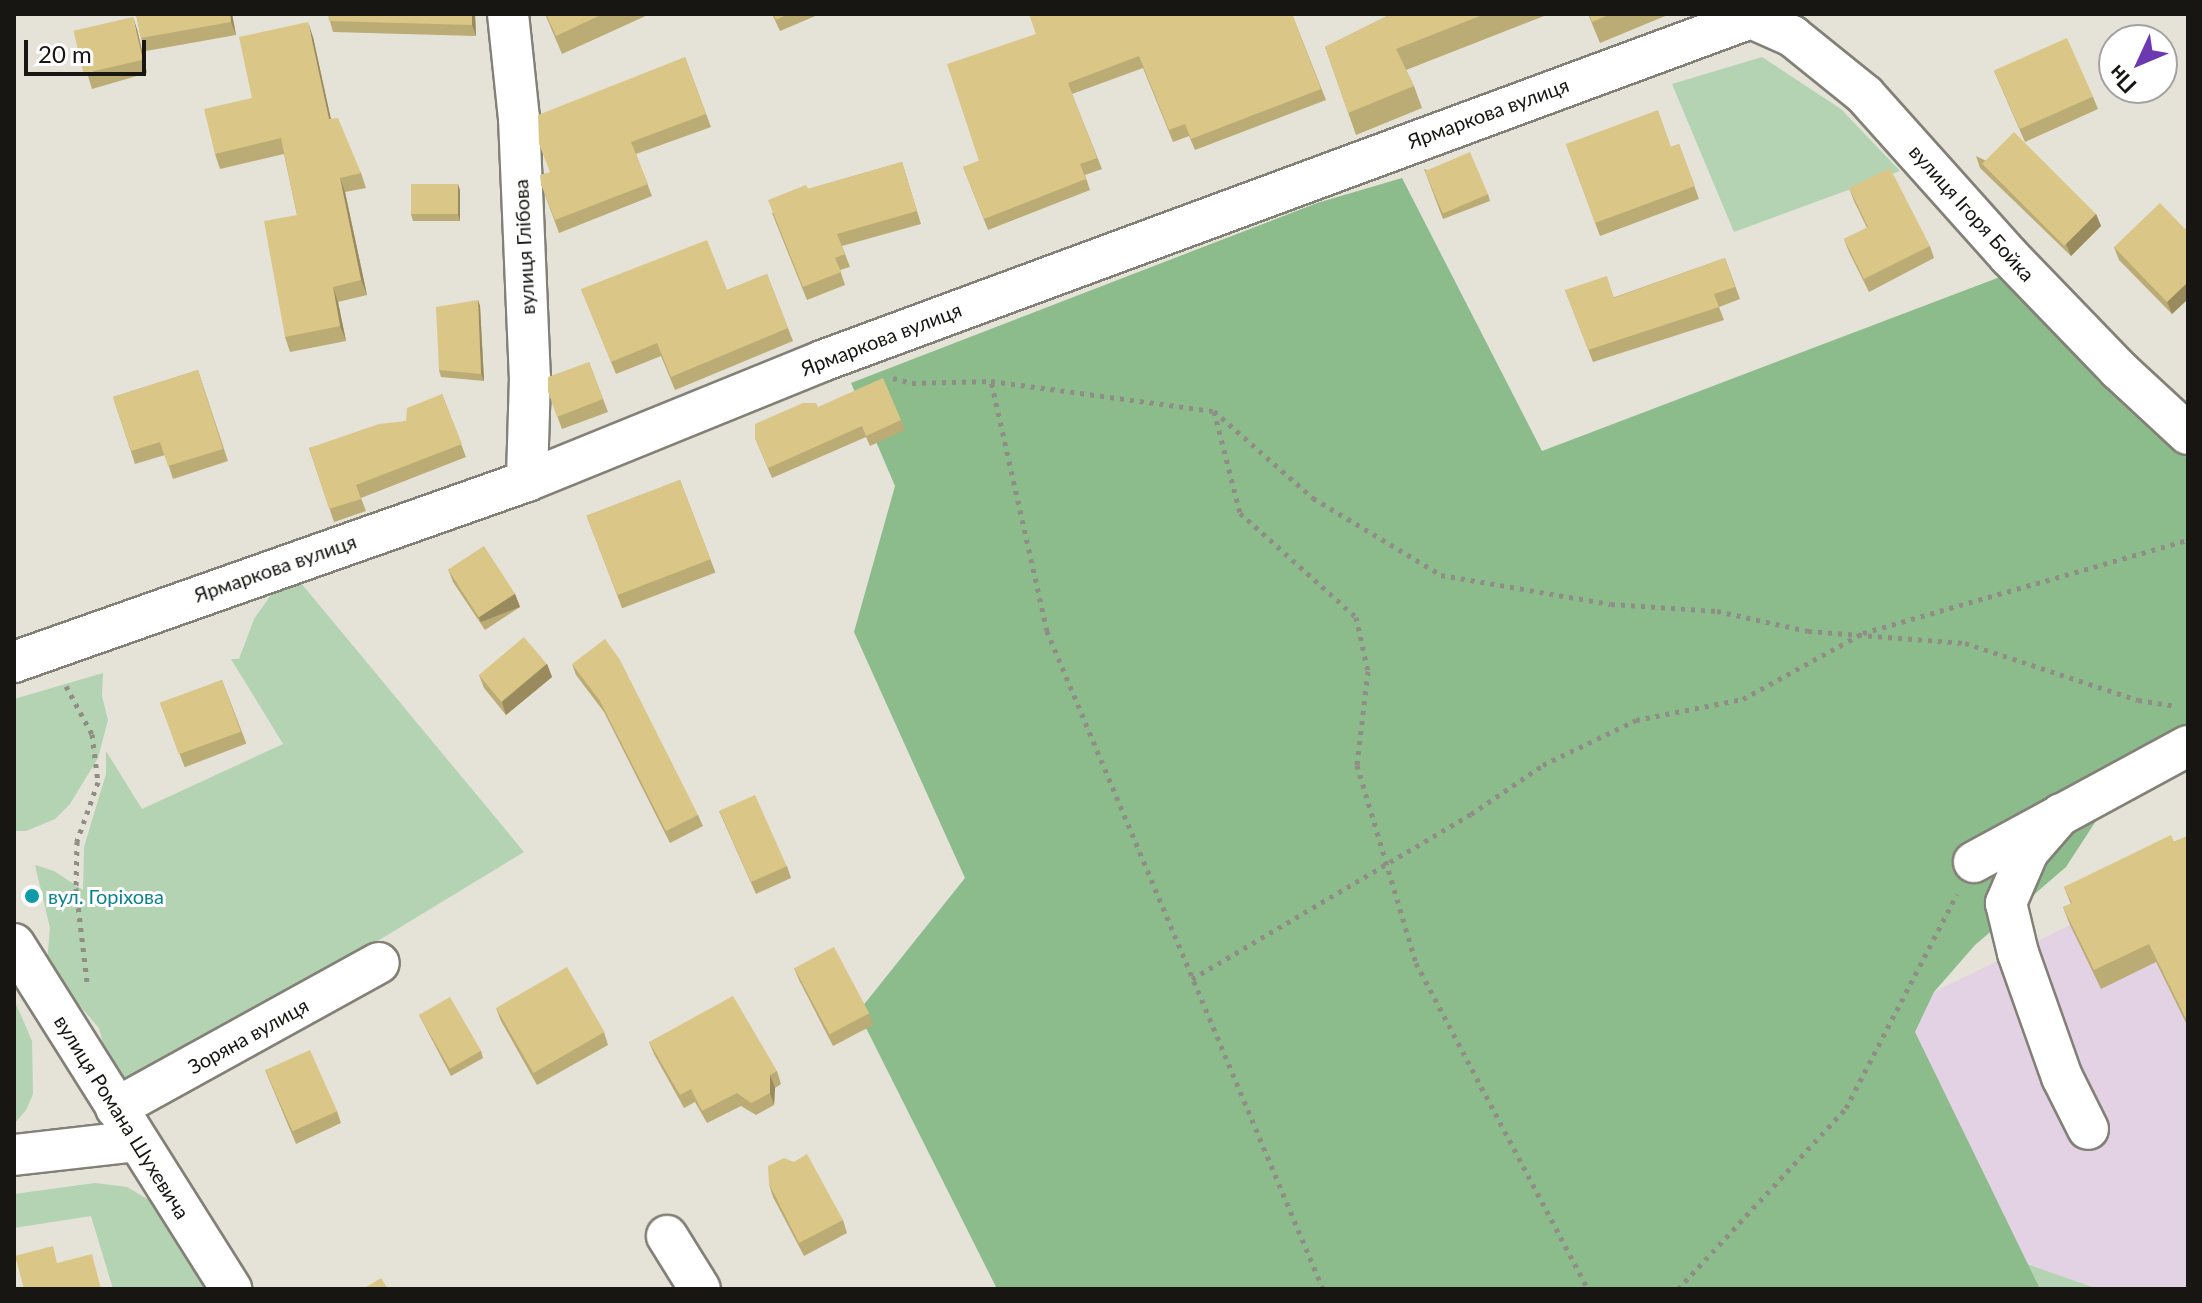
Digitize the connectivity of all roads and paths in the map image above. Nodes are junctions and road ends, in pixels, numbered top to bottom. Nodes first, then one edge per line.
1 (508, 14) edge
2 (1745, 16) edge
3 (1214, 411) junction
4 (2188, 434) edge
5 (527, 481) junction
6 (2188, 540) edge
7 (1863, 633) junction
8 (78, 638) junction
9 (14, 662) edge
10 (2188, 708) edge
11 (2186, 753) edge
12 (2061, 814) junction
13 (1974, 862) joint
14 (1387, 865) junction
15 (14, 944) edge
16 (379, 963) dead end
17 (1192, 979) junction
18 (88, 994) dead end
19 (126, 1124) junction
20 (2088, 1129) dead end
21 (14, 1155) edge
22 (667, 1236) dead end
23 (231, 1289) edge
24 (700, 1289) edge
25 (1323, 1289) edge
26 (1588, 1289) edge
27 (1678, 1289) edge

1 - 5 street, вулиця Глібова
2 - 4 street, вулиця Ігоря Бойка
2 - 5 street, Ярмаркова вулиця
3 - 7 path
3 - 14 path
3 - 17 path
5 - 8 street, Ярмаркова вулиця
6 - 7 path
7 - 10 path
7 - 14 path
8 - 9 street, Ярмаркова вулиця
8 - 18 path
11 - 12 street
12 - 13 street
12 - 20 street
13 - 27 path
14 - 17 path
14 - 26 path
15 - 19 street, вулиця Романа Шухевича
16 - 19 street, Зоряна вулиця
17 - 25 path
19 - 21 street
19 - 23 street, вулиця Романа Шухевича
22 - 24 street

